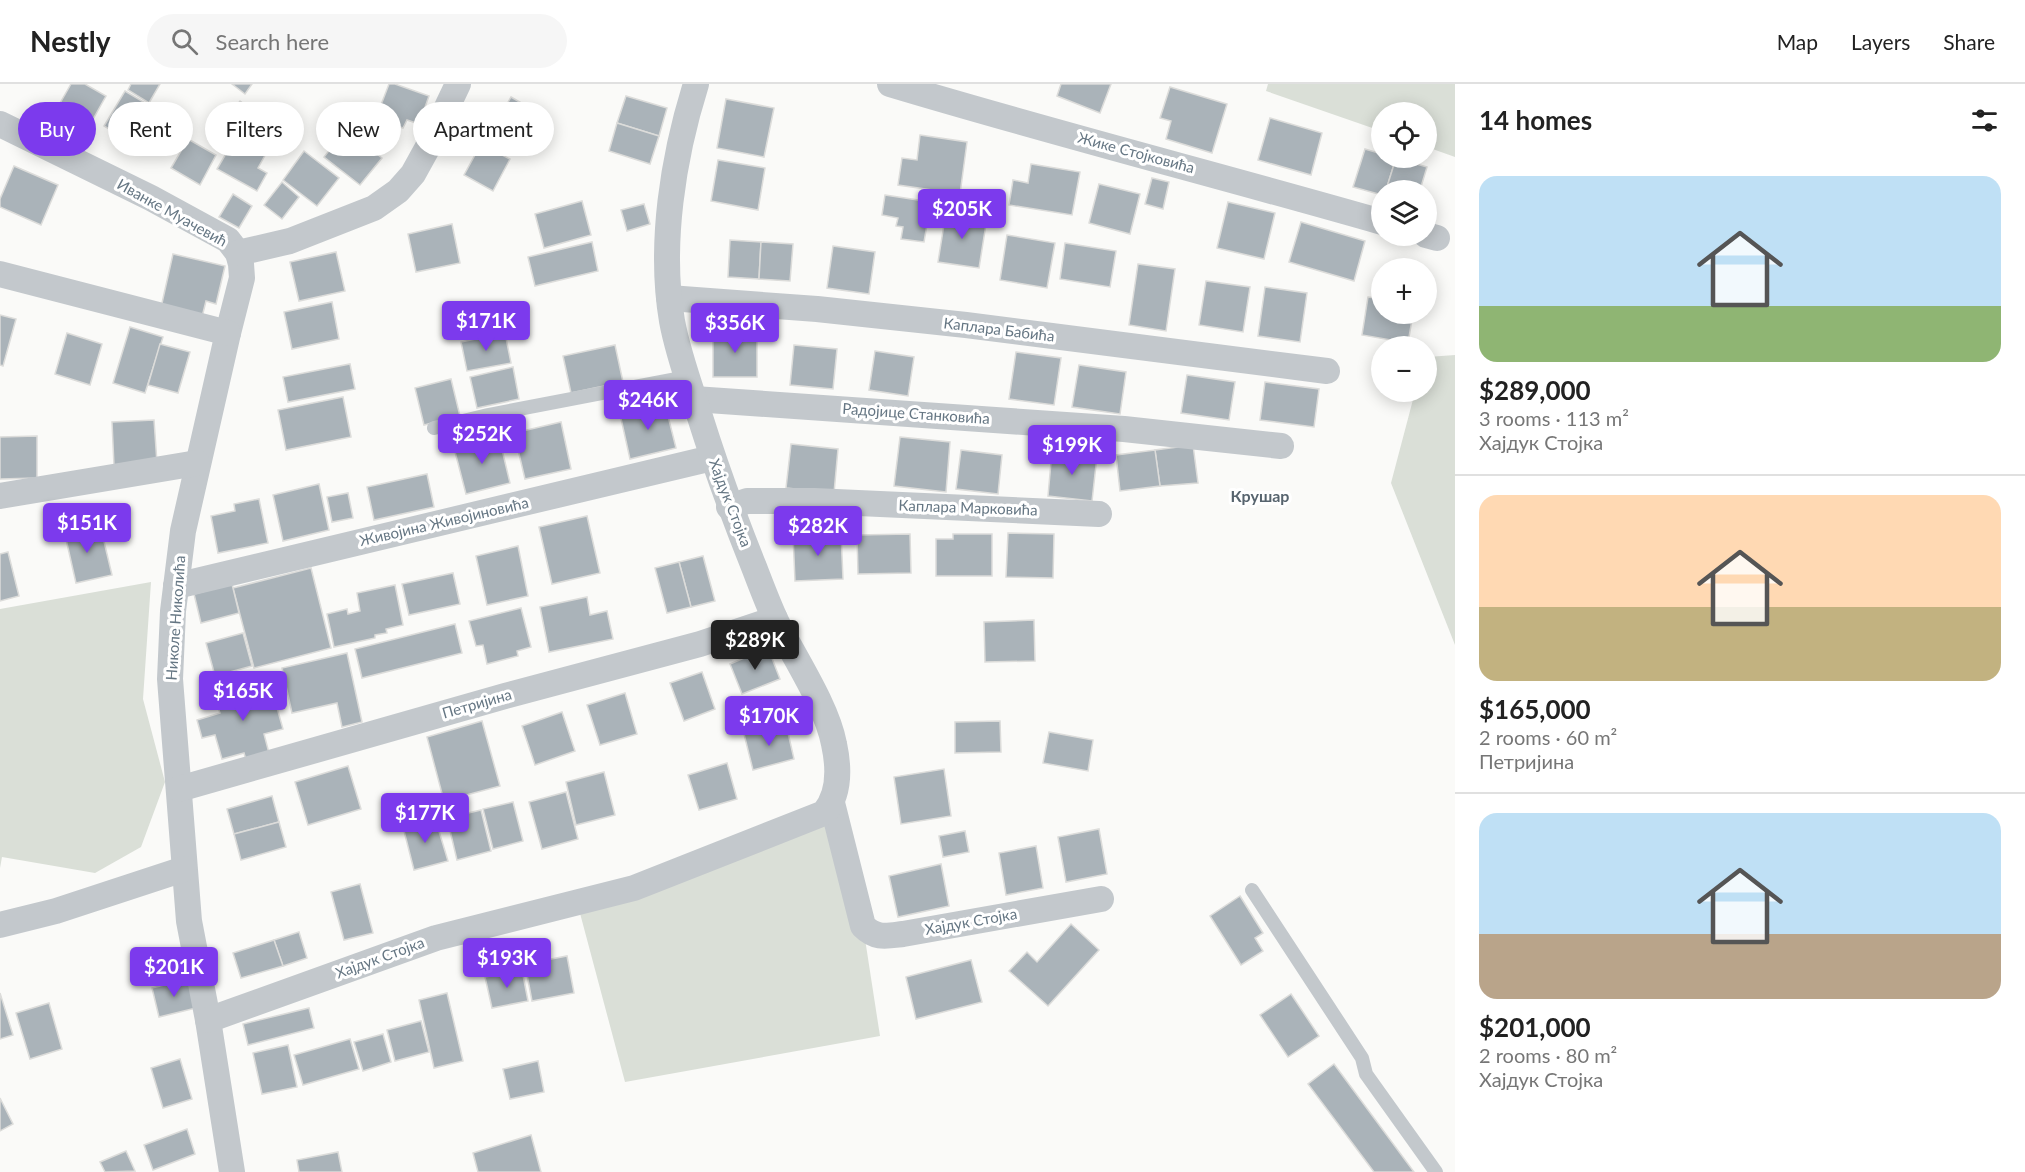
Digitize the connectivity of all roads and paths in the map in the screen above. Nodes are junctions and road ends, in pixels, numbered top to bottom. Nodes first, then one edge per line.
1 (458, 84) edge
2 (696, 84) edge
3 (891, 84) edge
4 (0, 124) edge
5 (1371, 219) edge
6 (238, 253) junction
7 (0, 274) edge
8 (669, 298) junction
9 (228, 333) junction
10 (1328, 371) dead end
11 (690, 388) junction
12 (434, 428) dead end
13 (1281, 446) dead end
14 (712, 458) junction
15 (197, 463) junction
16 (0, 496) edge
17 (729, 507) junction
18 (1099, 514) dead end
19 (176, 586) junction
20 (775, 620) junction
21 (179, 789) junction
22 (832, 803) junction
23 (184, 869) junction
24 (1252, 890) dead end
25 (1101, 899) dead end
26 (0, 926) edge
27 (208, 1020) junction
28 (232, 1172) edge
29 (1436, 1172) edge

1 - 6 street, Иванке Муачевић
2 - 8 street, Хајдук Стојка
3 - 5 street, Жике Стојковића
4 - 6 street, Иванке Муачевић
6 - 9 street, Николе Николића
7 - 9 street
8 - 10 street, Каплара Бабића
8 - 11 street, Хајдук Стојка
9 - 15 street, Николе Николића
11 - 12 lane
11 - 13 street, Радојице Станковића
11 - 14 street, Хајдук Стојка
14 - 17 street, Хајдук Стојка
14 - 19 street, Живојина Живојиновића
15 - 16 street
15 - 19 street, Николе Николића
17 - 18 street, Каплара Марковића
17 - 20 street, Хајдук Стојка
19 - 21 street, Николе Николића
20 - 21 street, Петријина
20 - 22 street, Хајдук Стојка
21 - 23 street, Николе Николића
22 - 25 street, Хајдук Стојка
22 - 27 street, Хајдук Стојка
23 - 26 street
23 - 27 street, Николе Николића
24 - 29 lane
27 - 28 street

